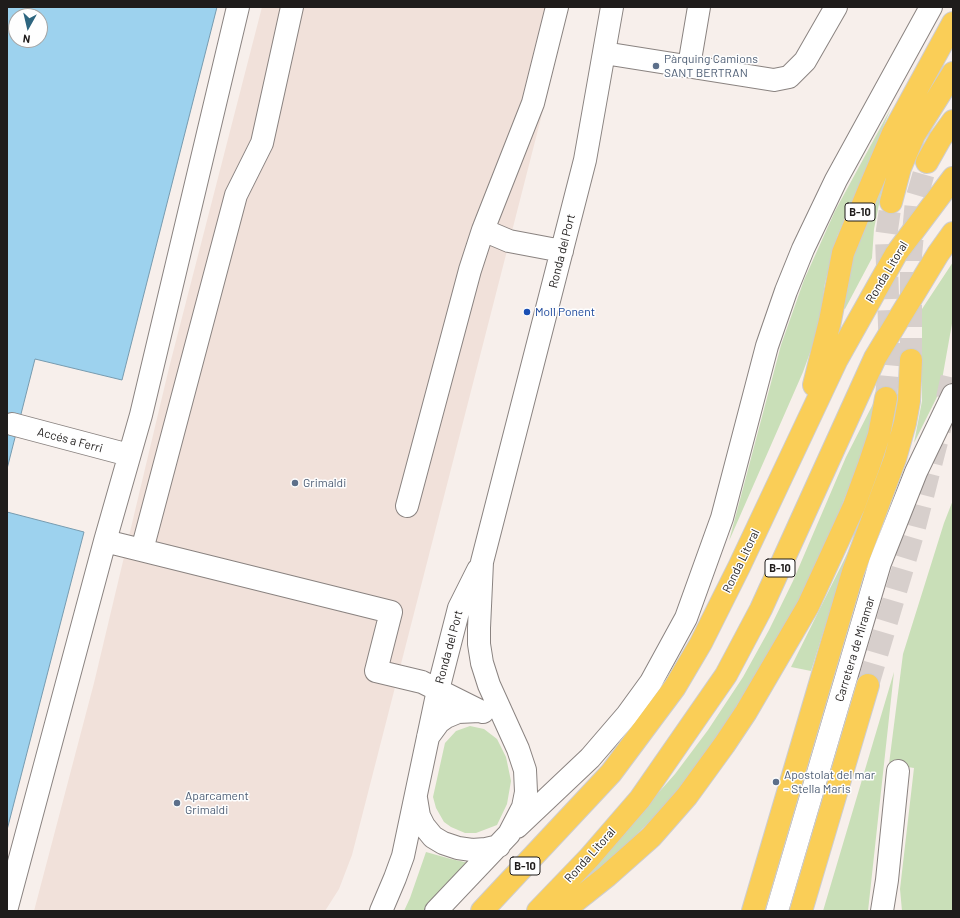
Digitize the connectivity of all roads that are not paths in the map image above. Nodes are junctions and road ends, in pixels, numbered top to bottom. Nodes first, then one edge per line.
1 (238, 7) edge
2 (292, 7) edge
3 (557, 7) edge
4 (700, 7) edge
5 (836, 7) edge
6 (931, 7) edge
7 (610, 9) edge
8 (953, 23) edge
9 (604, 53) junction
10 (689, 66) junction
11 (953, 73) edge
12 (953, 121) edge
13 (927, 162) tunnel mouth
14 (953, 178) edge
15 (891, 202) tunnel mouth
16 (484, 230) junction
17 (953, 233) edge
18 (562, 251) junction
19 (912, 360) tunnel mouth
20 (953, 395) edge
21 (886, 398) tunnel mouth
22 (809, 417) junction
23 (12, 424) dead end
24 (129, 455) junction
25 (407, 506) dead end
26 (105, 541) junction
27 (142, 550) junction
28 (482, 562) junction
29 (868, 685) tunnel mouth
30 (438, 690) junction
31 (480, 711) junction
32 (510, 731) junction
33 (428, 738) junction
34 (898, 771) dead end
35 (415, 797) junction
36 (504, 840) junction
37 (607, 876) junction
38 (7, 907) edge
39 (381, 911) edge
40 (436, 911) edge
41 (482, 911) edge
42 (538, 911) edge
43 (563, 911) edge
44 (584, 911) edge
45 (753, 911) edge
46 (777, 911) edge
47 (801, 911) edge
48 (882, 911) edge

1 - 24 street
2 - 27 street
3 - 16 street
4 - 10 street
5 - 10 street
6 - 36 street
7 - 9 street, Ronda del Port
8 - 22 highway, B-10
9 - 10 street
9 - 18 street, Ronda del Port
11 - 15 highway, B-10
12 - 13 highway
14 - 22 highway, Ronda Litoral / B-10
16 - 18 street
16 - 25 street
17 - 42 highway, Ronda Litoral / B-10
18 - 28 street, Ronda del Port
19 - 45 highway
20 - 46 street, Carretera de Miramar
21 - 37 highway
22 - 41 highway, Ronda Litoral / B-10
23 - 24 street, Accés a Ferri
24 - 26 street
26 - 27 street
26 - 38 street
27 - 30 street
28 - 30 street, Ronda del Port
28 - 32 street, Ronda del Port
29 - 47 highway
30 - 31 street, Ronda del Port
30 - 33 street, Ronda del Port
31 - 32 street, Ronda del Port
31 - 33 street, Ronda del Port
32 - 36 street, Ronda del Port
33 - 35 street, Ronda del Port
34 - 48 street
35 - 36 street, Ronda del Port
35 - 39 street, Ronda del Port
36 - 40 street, Ronda del Port
37 - 43 highway
37 - 44 highway

